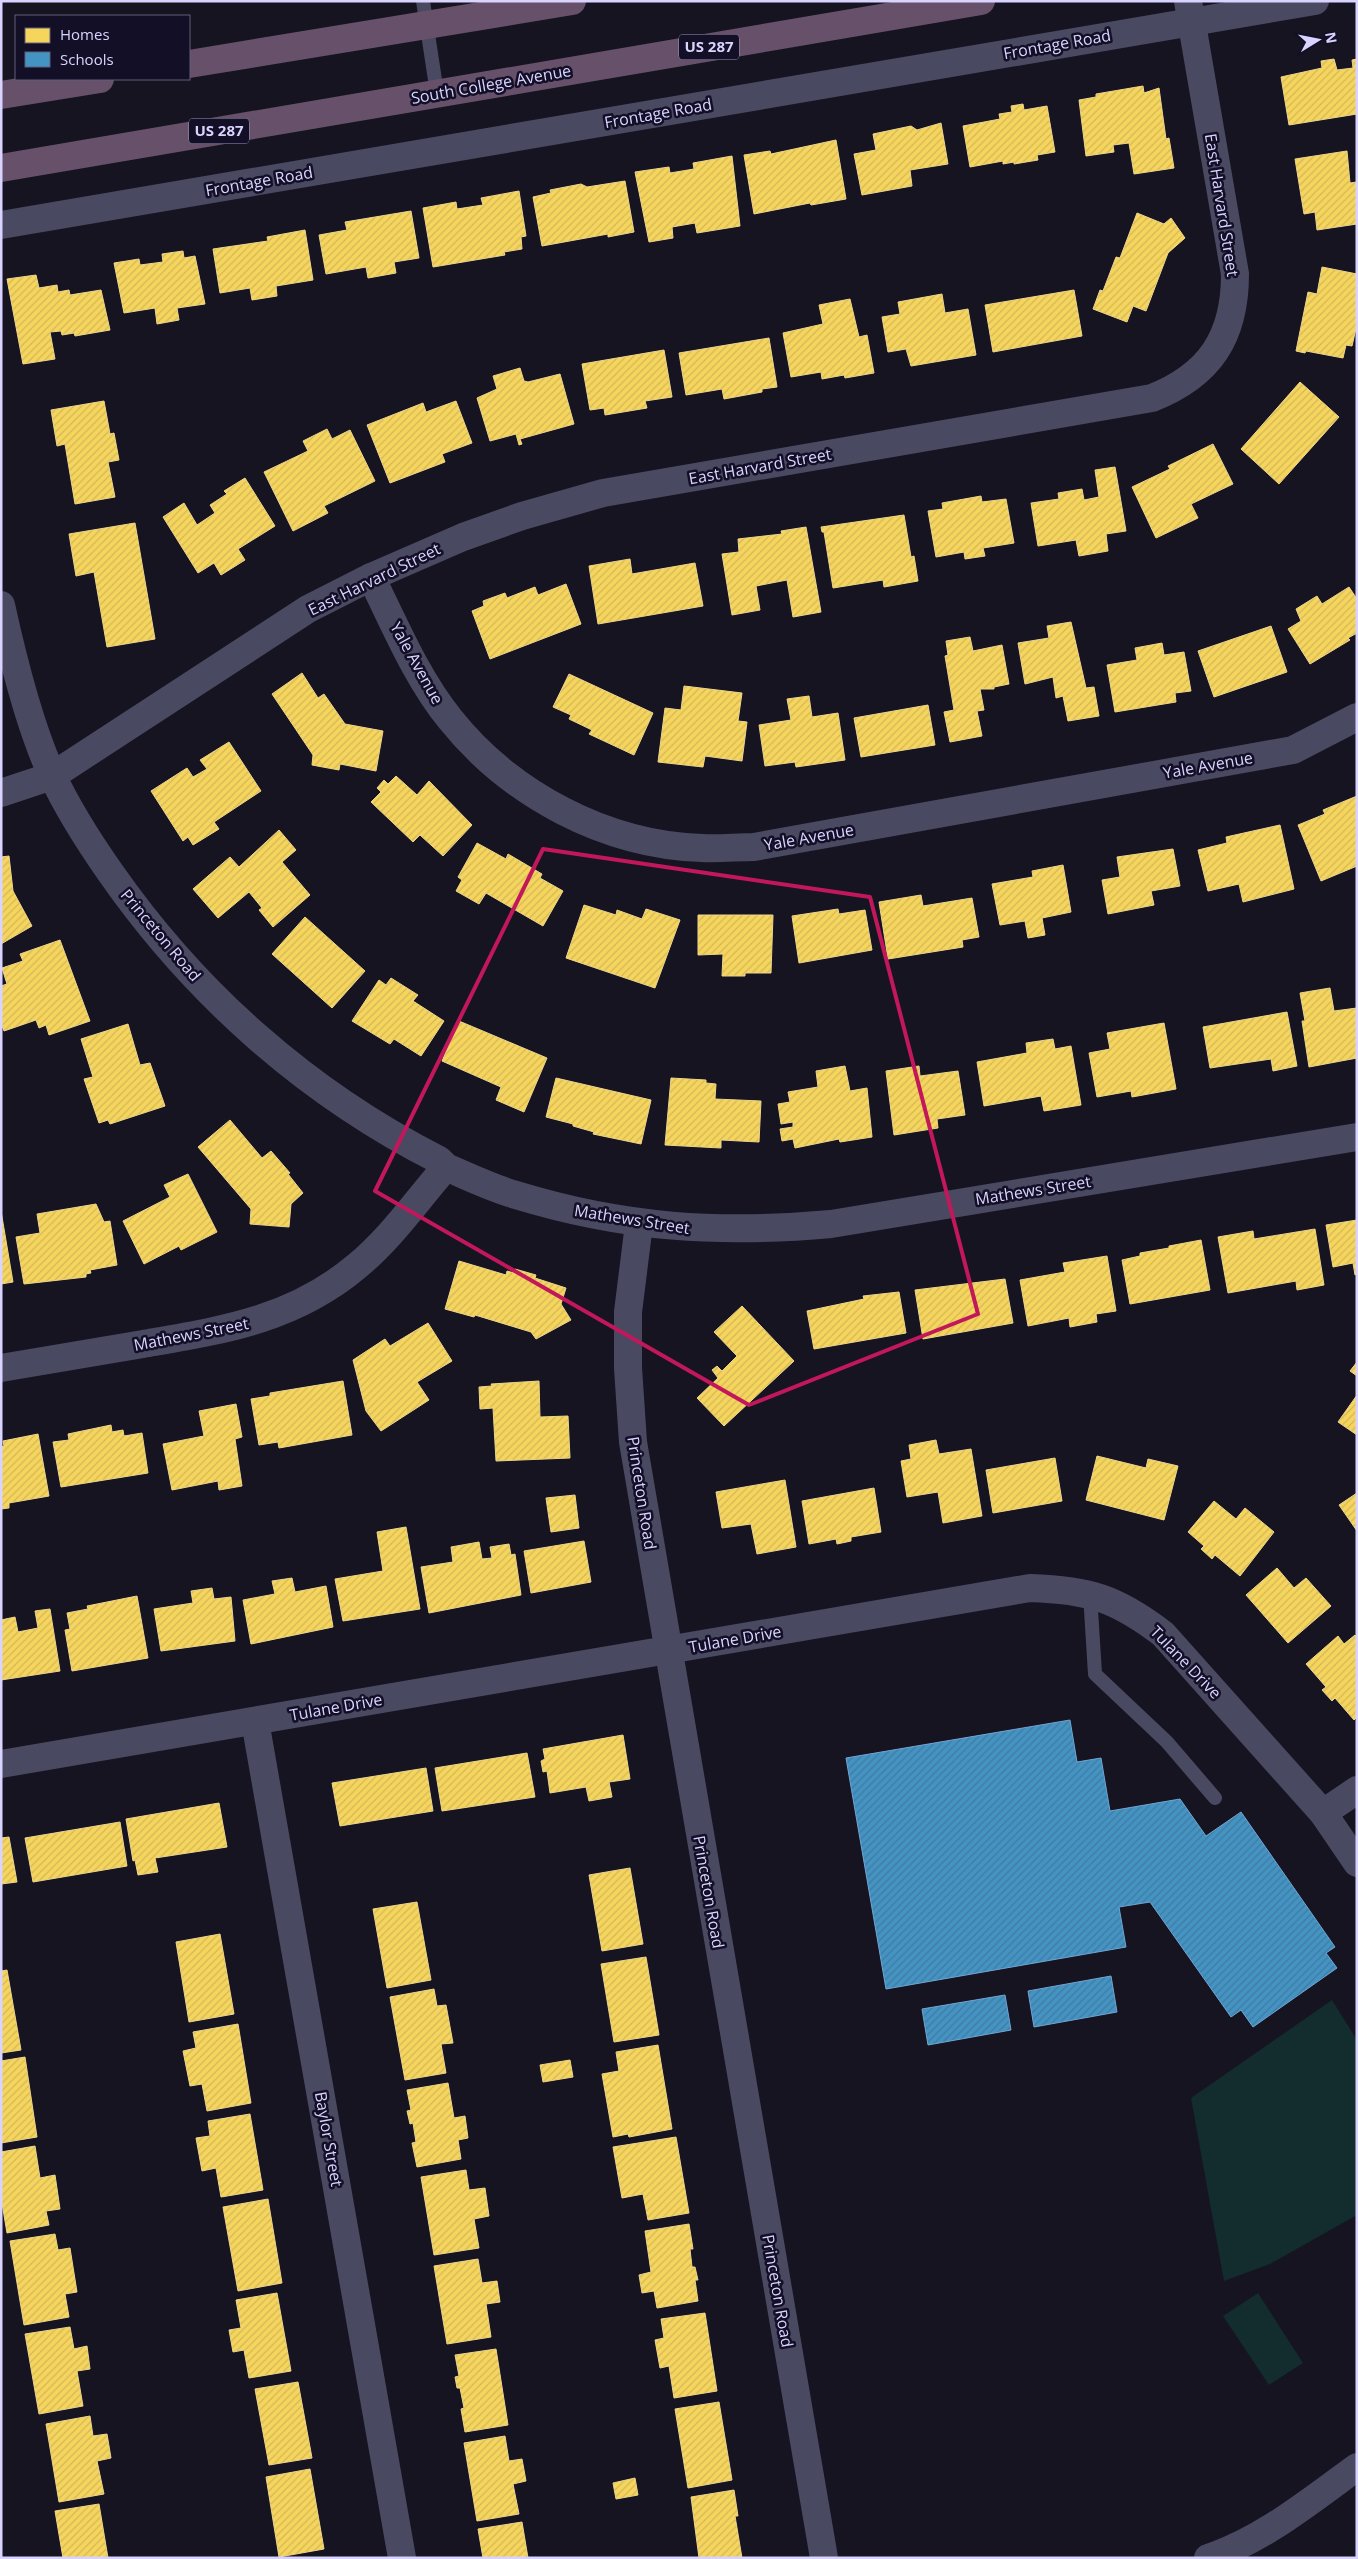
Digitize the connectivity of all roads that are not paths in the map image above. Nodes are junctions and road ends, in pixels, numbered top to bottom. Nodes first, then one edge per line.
1 (572, 1) edge
2 (981, 1) edge
3 (1315, 1) edge
4 (1190, 11) edge
5 (425, 14) edge
6 (190, 64) edge
7 (94, 80) edge
8 (437, 94) junction
9 (1, 95) edge
10 (1, 168) edge
11 (1, 226) edge
12 (371, 577) junction
13 (1, 605) edge
14 (1357, 717) edge
15 (52, 776) junction
16 (1, 794) edge
17 (1357, 1137) edge
18 (446, 1167) junction
19 (639, 1224) junction
20 (1, 1368) edge
21 (1090, 1594) junction
22 (667, 1650) junction
23 (254, 1720) junction
24 (1, 1764) edge
25 (1357, 1790) edge
26 (1215, 1798) dead end
27 (1323, 1813) junction
28 (1357, 1863) edge
29 (1357, 2467) edge
30 (402, 2558) edge
31 (824, 2558) edge
32 (1209, 2558) edge

1 - 5 highway
2 - 8 highway, South College Avenue / US 287
3 - 4 street, Frontage Road
4 - 11 street, Frontage Road
4 - 12 street, East Harvard Street
5 - 6 highway
5 - 8 lane
7 - 9 highway
8 - 10 highway, South College Avenue / US 287
12 - 14 street, Yale Avenue
12 - 15 street, East Harvard Street
13 - 15 street, Princeton Road
15 - 16 street, East Harvard Street
15 - 18 street, Princeton Road
17 - 19 street, Mathews Street
18 - 19 street, Mathews Street
18 - 20 street, Mathews Street
19 - 22 street, Princeton Road
21 - 22 street, Tulane Drive
21 - 26 lane
21 - 27 street, Tulane Drive
22 - 23 street, Tulane Drive
22 - 31 street, Princeton Road
23 - 24 street, Tulane Drive
23 - 30 street, Baylor Street
25 - 27 street
27 - 28 street, Tulane Drive
29 - 32 street

